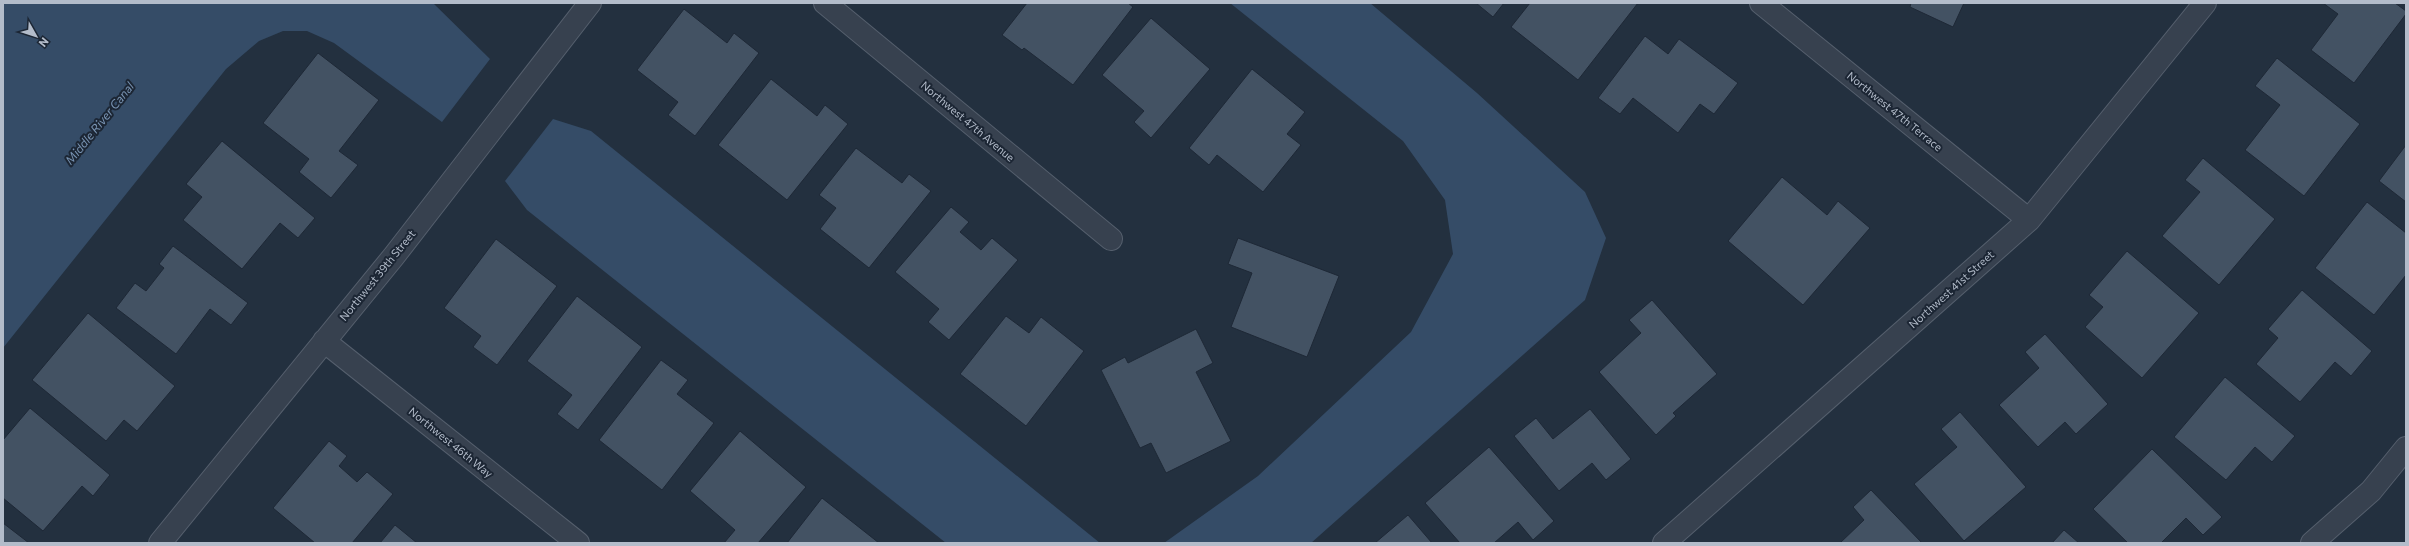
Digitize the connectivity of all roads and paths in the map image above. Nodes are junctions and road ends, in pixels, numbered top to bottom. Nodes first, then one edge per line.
1 (590, 3) edge
2 (825, 3) edge
3 (1761, 3) edge
4 (2205, 3) edge
5 (2029, 220) junction
6 (1111, 239) dead end
7 (324, 341) junction
8 (2406, 448) edge
9 (160, 543) edge
10 (578, 543) edge
11 (1664, 543) edge
12 (2312, 543) edge

1 - 7 street, Northwest 39th Street
2 - 6 street, Northwest 47th Avenue
3 - 5 street, Northwest 47th Terrace
4 - 5 street, Northwest 41st Street
5 - 11 street, Northwest 41st Street
7 - 9 street, Northwest 39th Street
7 - 10 street, Northwest 46th Way
8 - 12 street

